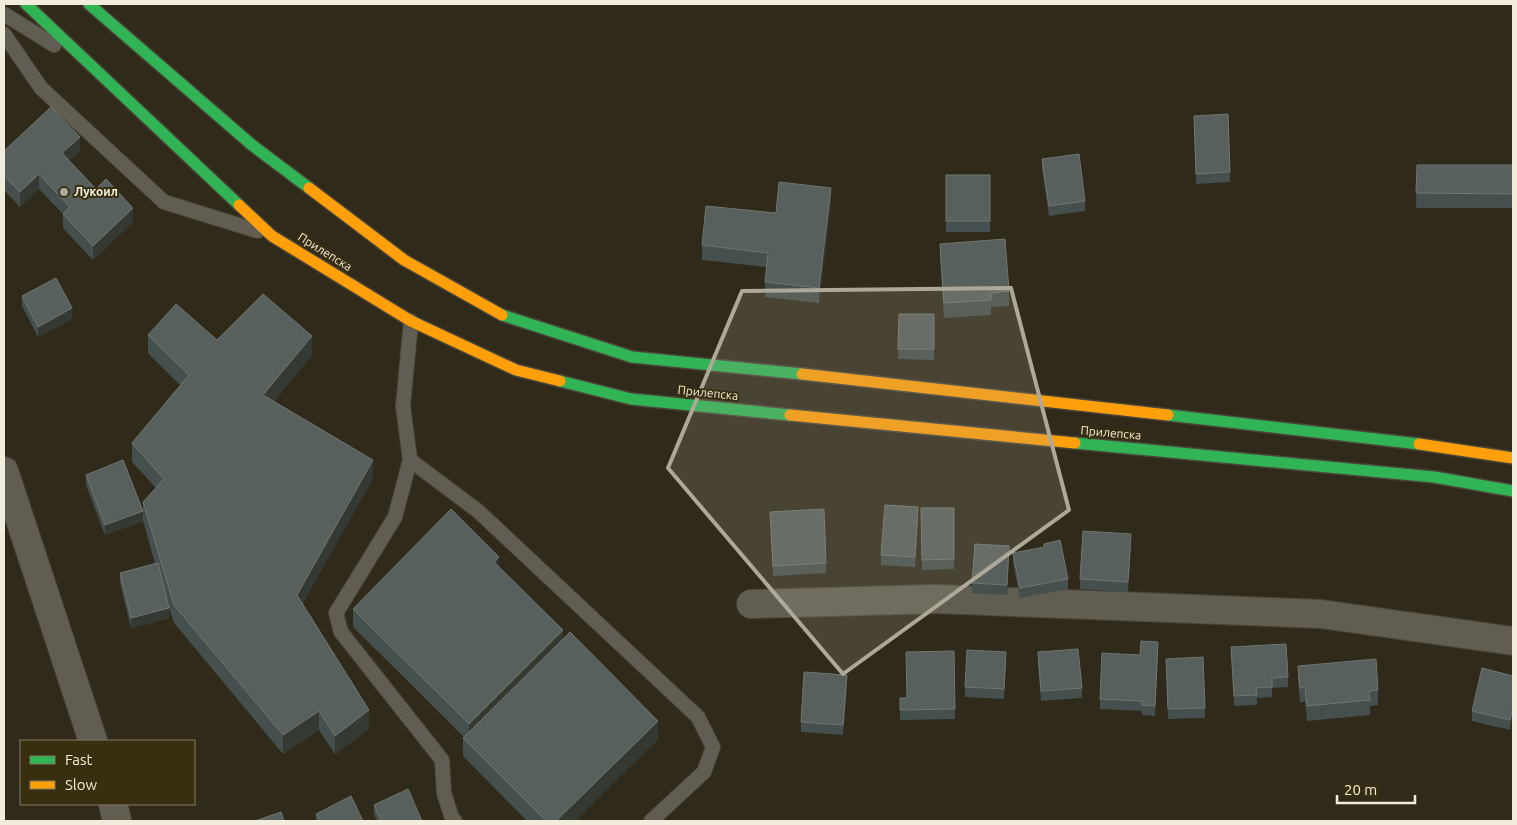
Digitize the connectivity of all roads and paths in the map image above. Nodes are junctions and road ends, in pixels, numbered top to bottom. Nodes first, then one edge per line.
1 (26, 4) edge
2 (89, 4) edge
3 (4, 14) edge
4 (4, 34) edge
5 (98, 71) junction
6 (272, 236) junction
7 (411, 322) junction
8 (1513, 458) edge
9 (410, 460) junction
10 (4, 471) edge
11 (1513, 492) edge
12 (751, 604) dead end
13 (1513, 642) edge
14 (92, 740) edge
15 (113, 805) edge
16 (117, 821) edge
17 (455, 821) edge
18 (651, 821) edge

1 - 5 main road, Прилепска
2 - 8 main road, Прилепска
3 - 5 lane
4 - 6 lane
5 - 6 main road, Прилепска
6 - 7 main road, Прилепска
7 - 9 lane
7 - 11 main road, Прилепска
9 - 17 lane
9 - 18 lane
10 - 14 street
12 - 13 street
15 - 16 street

